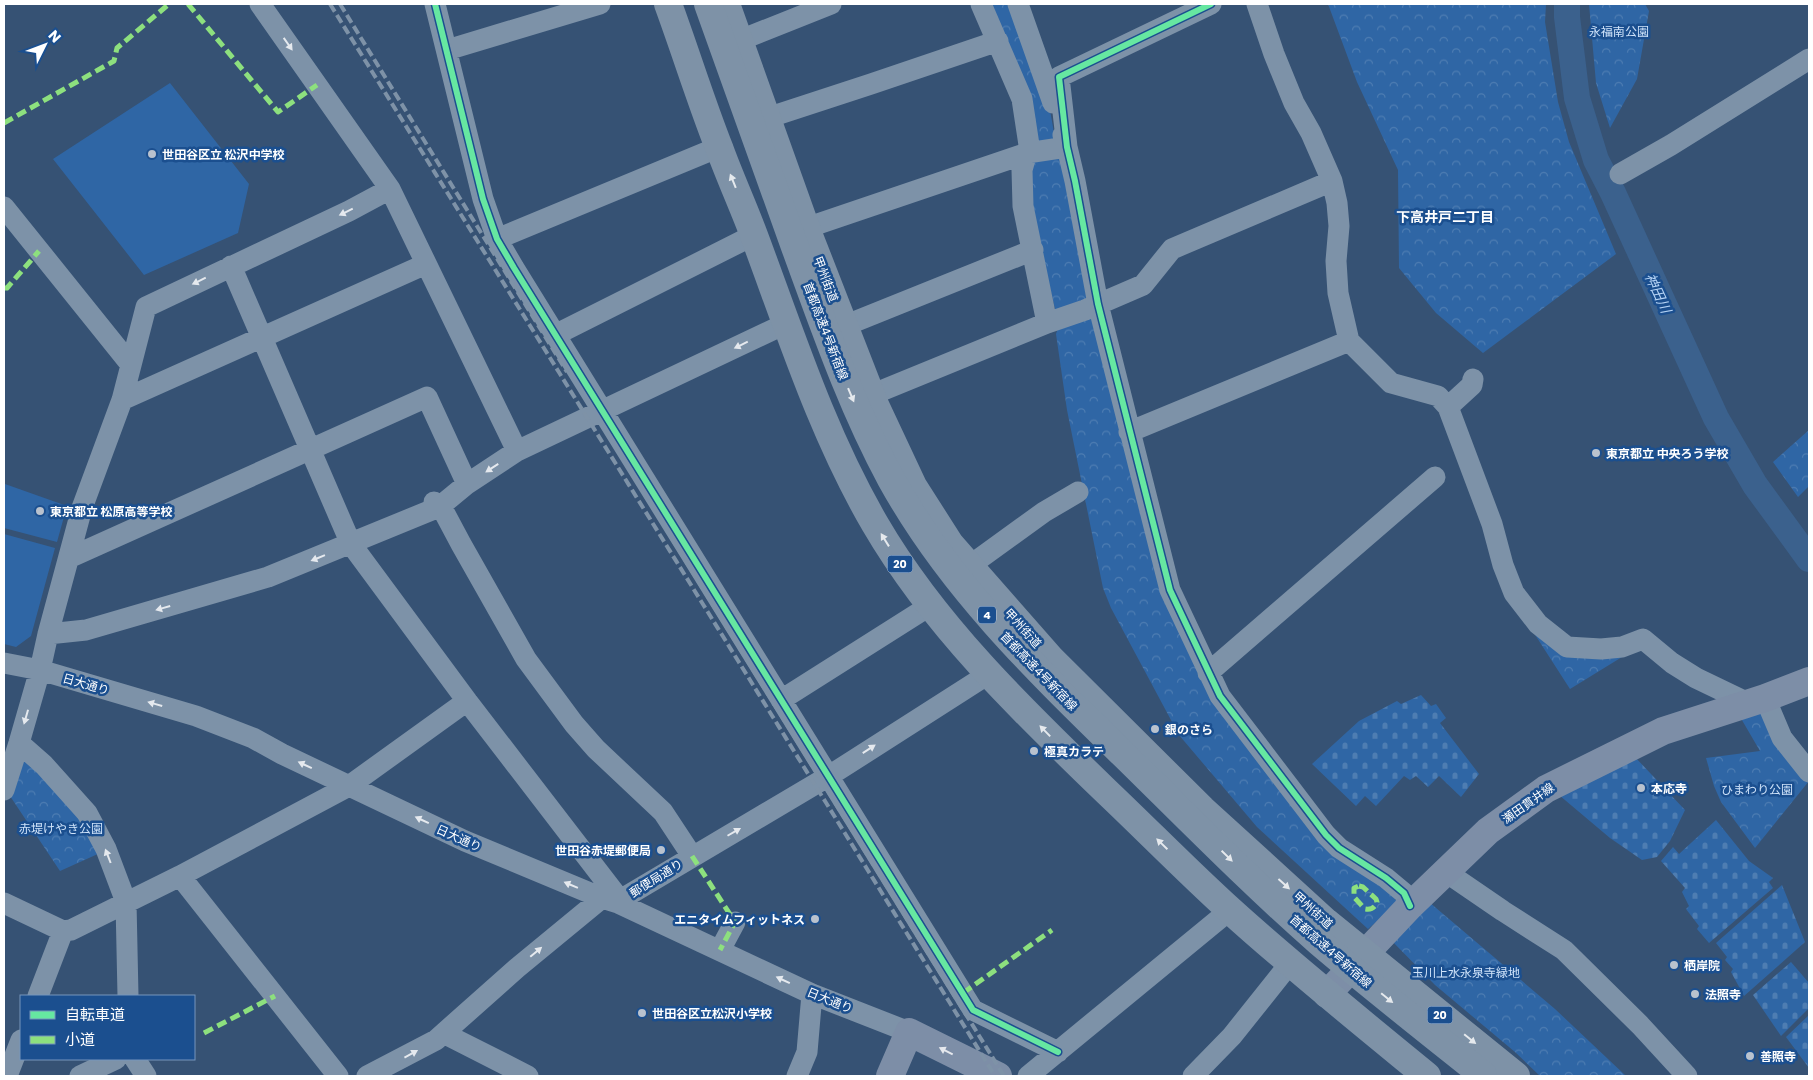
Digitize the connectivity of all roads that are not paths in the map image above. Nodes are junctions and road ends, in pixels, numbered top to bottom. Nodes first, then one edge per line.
1 (260, 4) edge
2 (435, 4) edge
3 (600, 4) edge
4 (668, 4) edge
5 (688, 4) edge
6 (708, 4) edge
7 (726, 4) edge
8 (831, 4) edge
9 (981, 4) edge
10 (1018, 4) edge
11 (1211, 4) edge
12 (1258, 4) edge
13 (738, 41) junction
14 (998, 41) junction
15 (447, 50) junction
16 (1809, 59) edge
17 (766, 118) junction
18 (719, 147) junction
19 (1067, 148) junction
20 (1027, 153) junction
21 (1620, 174) dead end
22 (1332, 181) junction
23 (390, 189) junction
24 (4, 207) edge
25 (806, 228) junction
26 (754, 235) junction
27 (497, 239) junction
28 (1033, 250) junction
29 (426, 264) junction
30 (231, 266) junction
31 (1098, 304) junction
32 (1047, 323) junction
33 (785, 324) junction
34 (844, 326) junction
35 (555, 334) junction
36 (262, 338) junction
37 (1349, 341) junction
38 (131, 365) junction
39 (1473, 379) dead end
40 (871, 395) junction
41 (122, 400) junction
42 (1448, 407) junction
43 (603, 411) junction
44 (1129, 432) junction
45 (311, 450) junction
46 (517, 451) junction
47 (1435, 477) dead end
48 (467, 484) junction
49 (1078, 492) dead end
50 (436, 505) junction
51 (351, 544) junction
52 (69, 558) junction
53 (968, 567) junction
54 (932, 605) junction
55 (48, 634) junction
56 (4, 663) edge
57 (40, 670) junction
58 (990, 673) junction
59 (1208, 673) junction
60 (1809, 681) edge
61 (780, 700) junction
62 (467, 701) junction
63 (1756, 701) junction
64 (19, 743) junction
65 (1809, 772) edge
66 (828, 776) junction
67 (349, 786) junction
68 (4, 790) edge
69 (692, 856) junction
70 (1446, 872) junction
71 (180, 876) junction
72 (614, 900) junction
73 (126, 902) junction
74 (4, 903) edge
75 (1230, 910) junction
76 (1406, 911) junction
77 (735, 922) dead end
78 (64, 931) junction
79 (1369, 949) junction
80 (720, 950) junction
81 (1291, 962) junction
82 (812, 994) junction
83 (1327, 994) junction
84 (38, 995) edge
85 (128, 995) edge
86 (909, 1032) junction
87 (445, 1034) junction
88 (20, 1043) edge
89 (1058, 1052) junction
90 (114, 1060) edge
91 (136, 1060) edge
92 (987, 1074) edge
93 (7, 1076) edge
94 (80, 1076) edge
95 (146, 1076) edge
96 (338, 1076) edge
97 (367, 1076) edge
98 (528, 1076) edge
99 (797, 1076) edge
100 (890, 1076) edge
101 (1028, 1076) edge
102 (1193, 1076) edge
103 (1427, 1076) edge
104 (1454, 1076) edge
105 (1484, 1076) edge
106 (1516, 1076) edge
107 (1687, 1076) edge

1 -> 23 street
2 - 15 street
3 - 15 street
4 - 18 highway, 20
5 - 104 highway, 首都高速4号新宿線 / 4
6 -> 105 highway, 首都高速4号新宿線 / 4, bridge
7 - 13 highway, 甲州街道 / 20
8 - 13 street
9 - 14 street
10 - 19 street
11 - 19 street
12 - 22 street
13 - 17 highway, 甲州街道 / 20
14 - 17 street
14 - 20 street
15 - 27 street
16 - 21 street
17 - 25 highway, 甲州街道 / 20
26 -> 18 highway, 20
18 - 27 street
19 - 20 street
19 - 31 street
20 - 25 street
20 - 28 street
22 - 31 street
22 - 37 street
23 - 29 street
23 -> 30 street
24 - 38 street
25 - 34 highway, 甲州街道 / 20
26 - 33 highway, 20
26 - 35 street
27 - 35 street
28 - 32 street
28 - 34 street
29 - 36 street
29 - 46 street
30 - 36 street
30 -> 38 street
31 - 32 street
31 - 44 street
32 - 40 street
33 -> 43 street
54 -> 33 highway, 20
34 - 40 highway, 甲州街道 / 20
35 - 43 street
36 - 41 street
36 - 45 street
37 - 42 street
37 - 44 street
38 - 41 street
39 - 42 street
40 - 53 highway, 甲州街道 / 20
41 - 52 street
42 - 63 street
43 - 46 street
43 - 61 street
44 - 59 street
45 - 48 street
45 - 51 street
45 - 52 street
46 -> 48 street
47 - 59 street
48 - 50 street
49 - 53 street
50 - 51 street
50 - 69 street
51 -> 55 street
51 - 62 street
52 - 55 street
53 -> 79 highway, 甲州街道 / 20
54 - 58 highway, 20
54 - 61 street
55 - 57 street
56 - 57 street, 日大通り
57 -> 64 street
67 -> 57 street, 日大通り
66 -> 58 street, 郵便局通り
75 -> 58 highway, 20
59 - 76 street
60 - 63 main road, 瀬田貫井線
61 - 66 street
62 - 67 street
62 - 72 street
63 - 65 street
63 - 70 main road, 瀬田貫井線
64 - 68 street
73 -> 64 street
69 -> 66 street, 郵便局通り
66 - 89 street
67 - 71 street
72 -> 67 street, 日大通り
69 - 72 street, 郵便局通り
70 - 76 main road, 瀬田貫井線
70 - 107 street
71 - 73 street
71 - 96 street
72 - 80 street, 日大通り
87 -> 72 street, 郵便局通り
73 - 78 street
73 - 85 street
74 - 78 street
75 - 81 highway, 20
75 - 89 street
76 - 79 main road, 瀬田貫井線
77 - 80 street
78 - 84 street
79 - 83 main road, 瀬田貫井線
79 -> 106 highway, 甲州街道 / 20
82 -> 80 street, 日大通り
81 - 83 highway, 20
81 - 102 street
82 - 86 street, 日大通り
82 - 99 street
83 - 103 highway, 20
92 -> 86 main road
86 - 100 main road
97 -> 87 street, 郵便局通り
87 - 98 street
88 - 93 street
89 - 101 street
90 - 94 street
91 - 95 street

